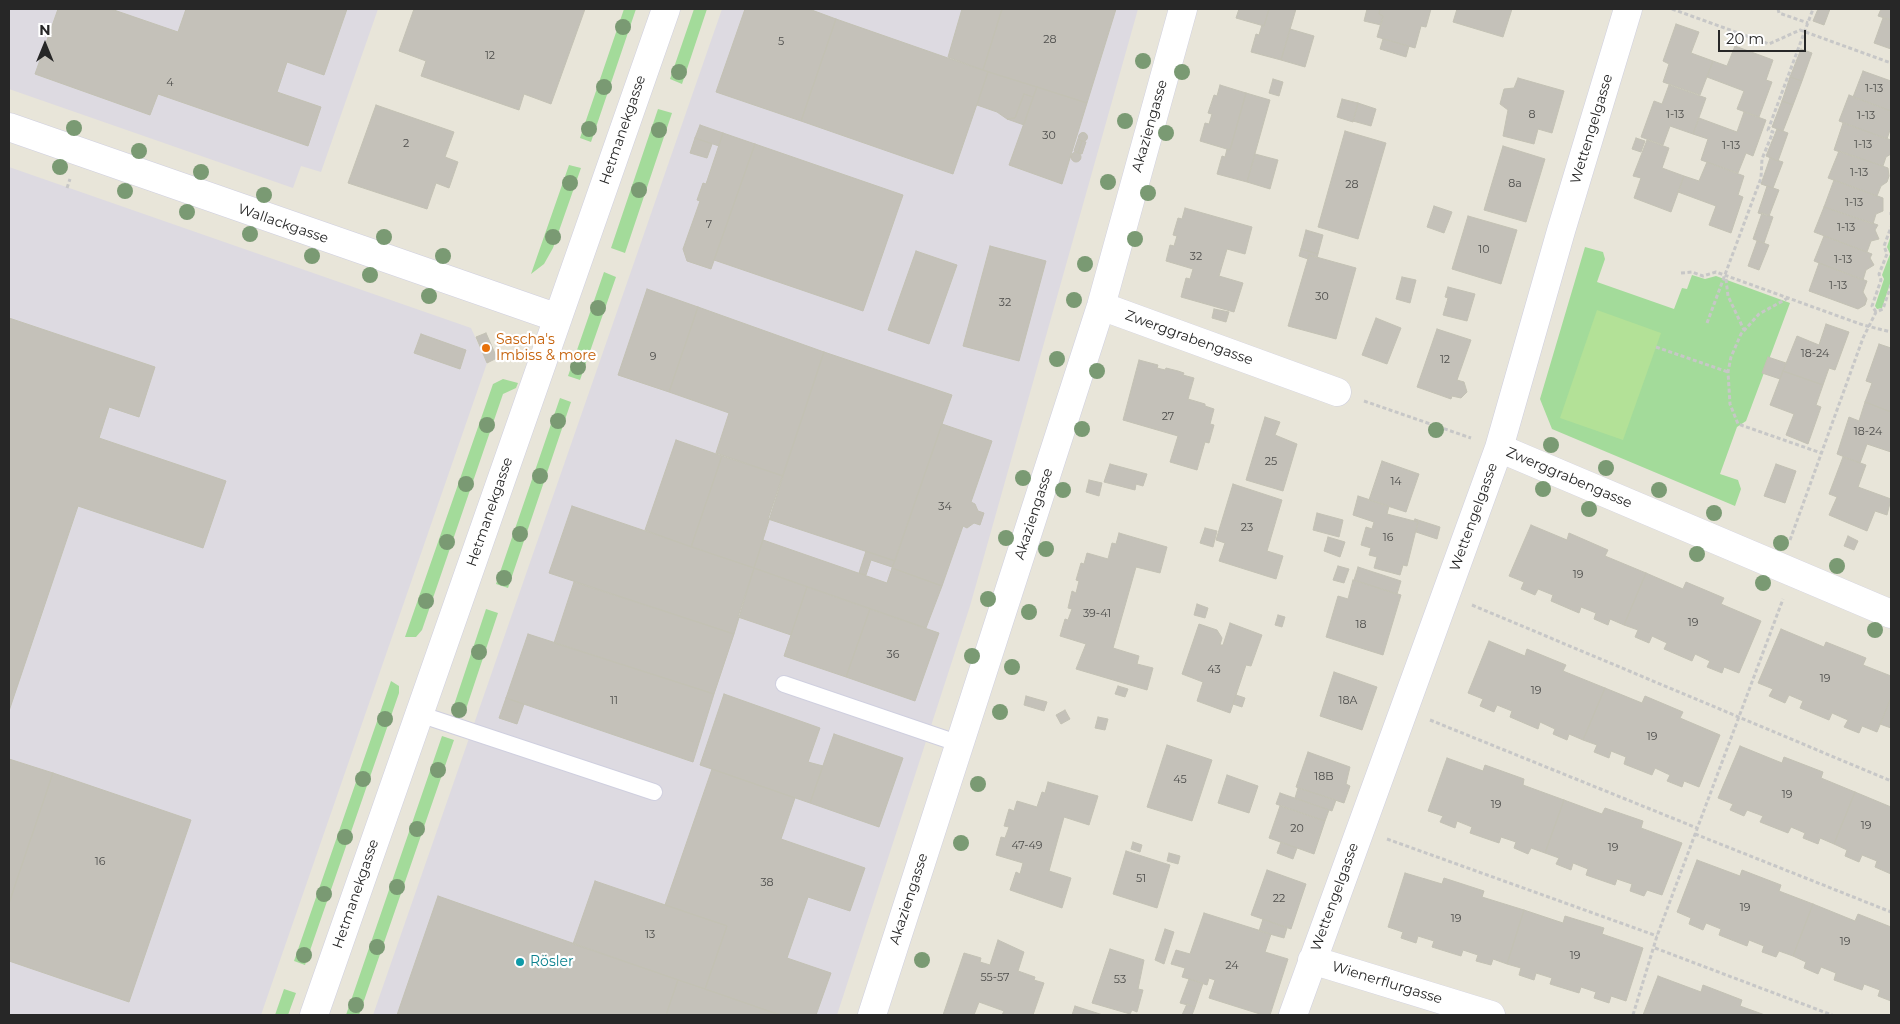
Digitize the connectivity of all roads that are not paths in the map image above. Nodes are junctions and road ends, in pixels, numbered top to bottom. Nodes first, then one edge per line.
1 (666, 9) edge
2 (1183, 9) edge
3 (1628, 9) edge
4 (9, 127) edge
5 (1100, 306) junction
6 (558, 318) junction
7 (1337, 392) road end
8 (1499, 448) junction
9 (1891, 614) edge
10 (784, 684) dead end
11 (419, 714) junction
12 (960, 744) junction
13 (654, 792) dead end
14 (1312, 960) junction
15 (314, 1015) edge
16 (872, 1015) edge
17 (1293, 1015) edge
18 (1491, 1015) edge

1 - 6 street, Hetmanekgasse
2 - 5 street, Akaziengasse
3 - 8 street, Wettengelgasse
4 - 6 street, Wallackgasse
5 - 7 street, Zwerggrabengasse
5 - 12 street, Akaziengasse
6 - 11 street, Hetmanekgasse
8 - 9 street, Zwerggrabengasse
8 - 14 street, Wettengelgasse
10 - 12 lane
11 - 13 lane
11 - 15 street, Hetmanekgasse
12 - 16 street, Akaziengasse
14 - 17 street, Wettengelgasse
14 - 18 street, Wienerflurgasse

